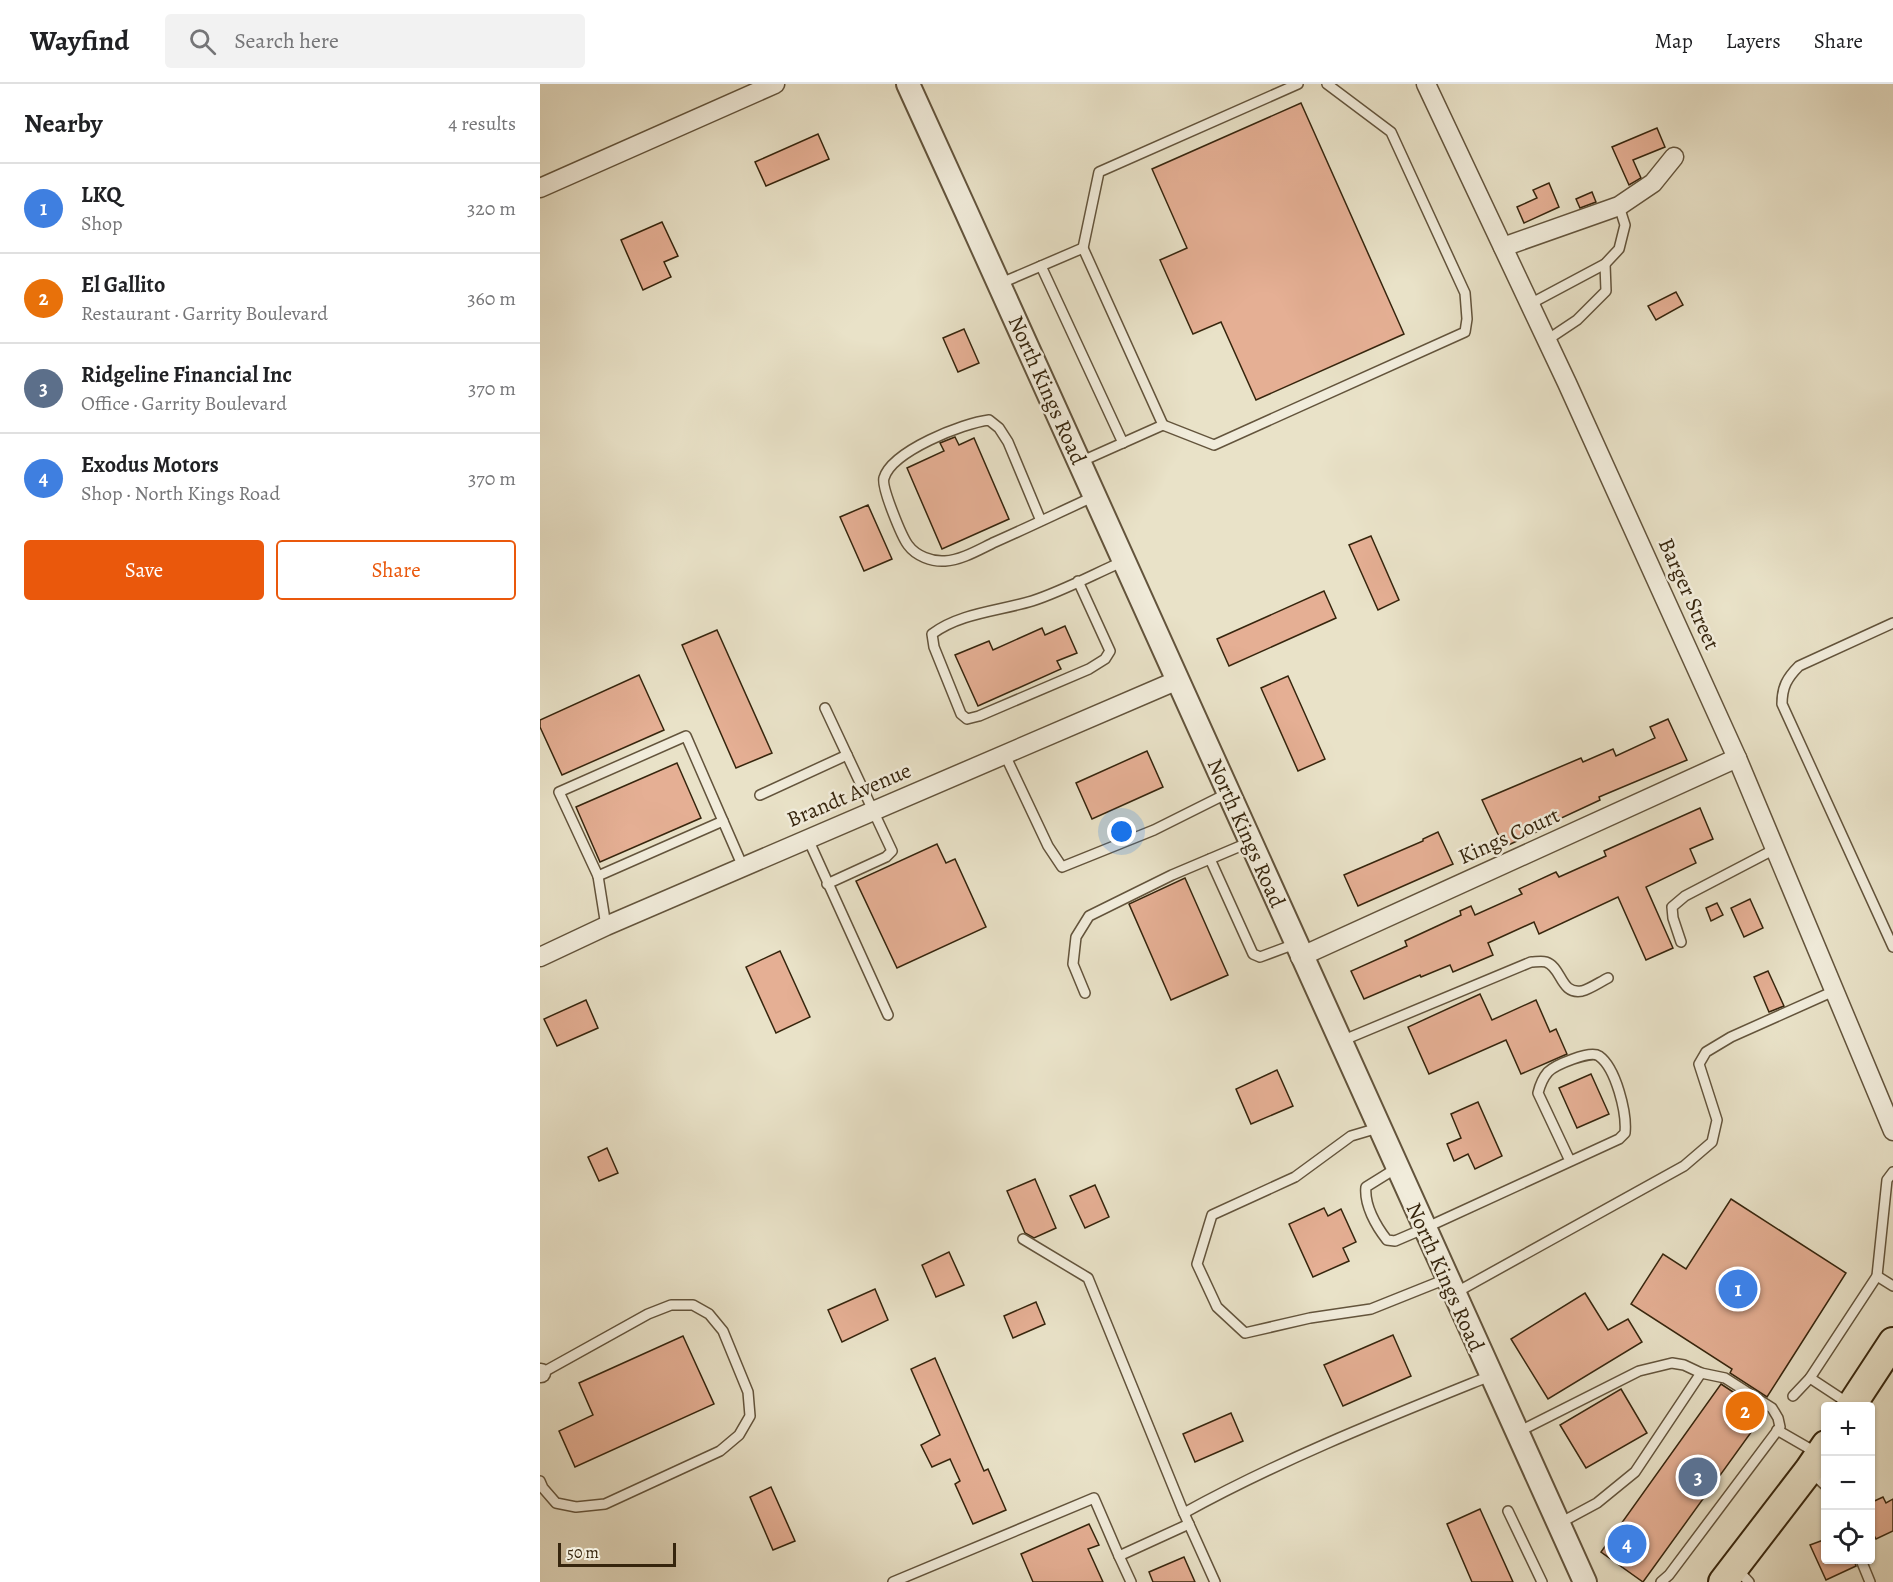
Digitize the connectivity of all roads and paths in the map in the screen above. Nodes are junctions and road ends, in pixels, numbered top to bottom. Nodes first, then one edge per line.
1 (775, 84) edge
2 (908, 84) edge
3 (1298, 84) edge
4 (1327, 84) edge
5 (1426, 84) edge
6 (1674, 157) dead end
7 (540, 188) edge
8 (1619, 206) junction
9 (1503, 247) junction
10 (1083, 248) junction
11 (1605, 264) junction
12 (1041, 266) junction
13 (999, 284) junction
14 (1530, 304) junction
15 (1547, 340) junction
16 (1163, 425) junction
17 (1123, 443) junction
18 (1080, 462) junction
19 (1095, 496) junction
20 (1041, 521) junction
21 (1124, 561) junction
22 (1078, 581) junction
23 (1893, 623) edge
24 (1178, 680) junction
25 (825, 708) dead end
26 (847, 755) junction
27 (1005, 755) junction
28 (1737, 758) junction
29 (1228, 793) junction
30 (760, 795) dead end
31 (874, 811) junction
32 (723, 821) junction
33 (808, 839) junction
34 (1250, 842) junction
35 (1775, 849) junction
36 (1210, 859) junction
37 (744, 867) junction
38 (598, 876) junction
39 (826, 884) junction
40 (606, 926) junction
41 (1681, 942) dead end
42 (1893, 947) edge
43 (1298, 950) junction
44 (540, 957) edge
45 (1608, 978) dead end
46 (1834, 991) junction
47 (1085, 993) dead end
48 (888, 1015) dead end
49 (1339, 1042) junction
50 (1378, 1128) junction
51 (1893, 1131) edge
52 (1570, 1161) junction
53 (1396, 1168) junction
54 (1893, 1172) edge
55 (1423, 1229) junction
56 (1023, 1239) dead end
57 (1877, 1276) junction
58 (1449, 1286) junction
59 (1893, 1286) edge
60 (1893, 1342) edge
61 (540, 1373) edge
62 (1701, 1373) junction
63 (1490, 1376) junction
64 (1810, 1378) junction
65 (1793, 1396) dead end
66 (1846, 1402) edge
67 (1855, 1402) edge
68 (1778, 1430) junction
69 (1516, 1434) junction
70 (1820, 1464) edge
71 (540, 1481) edge
72 (1508, 1511) dead end
73 (1184, 1514) junction
74 (1189, 1524) junction
75 (1558, 1524) junction
76 (1119, 1556) junction
77 (1863, 1564) edge
78 (1736, 1577) edge
79 (893, 1582) edge
80 (1131, 1582) edge
81 (1215, 1582) edge
82 (1542, 1582) edge
83 (1585, 1582) edge
84 (1662, 1582) edge
85 (1870, 1582) edge

1 - 7 street
2 - 13 street, North Kings Road
3 - 10 lane
4 - 16 lane
5 - 9 street, Barger Street
6 - 8 street
8 - 9 street
8 - 11 lane
9 - 14 street, Barger Street
10 - 12 lane
10 - 16 lane
11 - 14 lane
11 - 15 lane
12 - 13 lane
12 - 17 lane
13 - 18 street, North Kings Road
14 - 15 street, Barger Street
15 - 28 street, Barger Street
16 - 17 lane
17 - 18 lane
18 - 19 street, North Kings Road
19 - 20 lane
19 - 21 street, North Kings Road
20 - 20 lane
21 - 22 lane
21 - 24 street, North Kings Road
22 - 22 lane
23 - 42 lane
24 - 27 street, Brandt Avenue
24 - 29 street, North Kings Road
25 - 26 lane
26 - 30 lane
26 - 31 lane
27 - 29 lane
27 - 31 street, Brandt Avenue
28 - 35 street, Barger Street
28 - 43 street, Kings Court
29 - 34 street, North Kings Road
31 - 33 street, Brandt Avenue
31 - 39 lane
32 - 37 lane
32 - 38 lane
32 - 38 lane
33 - 37 street, Brandt Avenue
33 - 39 lane
34 - 36 lane
34 - 43 street, North Kings Road
35 - 41 lane
35 - 46 street, Barger Street
36 - 43 lane
36 - 47 lane
37 - 40 street, Brandt Avenue
38 - 40 lane
39 - 48 lane
40 - 44 street, Brandt Avenue
43 - 49 street, North Kings Road
45 - 49 lane
46 - 51 street, Barger Street
46 - 58 lane
49 - 50 street, North Kings Road
50 - 53 street, North Kings Road
50 - 58 lane
52 - 52 lane
52 - 55 lane
53 - 55 street, North Kings Road
53 - 55 lane
54 - 57 lane
55 - 58 street, North Kings Road
56 - 73 lane
57 - 59 lane
57 - 64 lane
58 - 63 street, North Kings Road
60 - 67 main road
61 - 71 lane
62 - 68 lane
62 - 69 lane
62 - 75 lane
63 - 69 street, North Kings Road
63 - 73 lane
64 - 65 lane
64 - 66 lane
68 - 70 lane
68 - 84 lane
69 - 75 street, North Kings Road
70 - 78 main road
72 - 82 lane
73 - 74 lane
74 - 76 lane
74 - 81 lane
75 - 83 street, North Kings Road
76 - 79 lane
76 - 80 lane
77 - 85 lane

